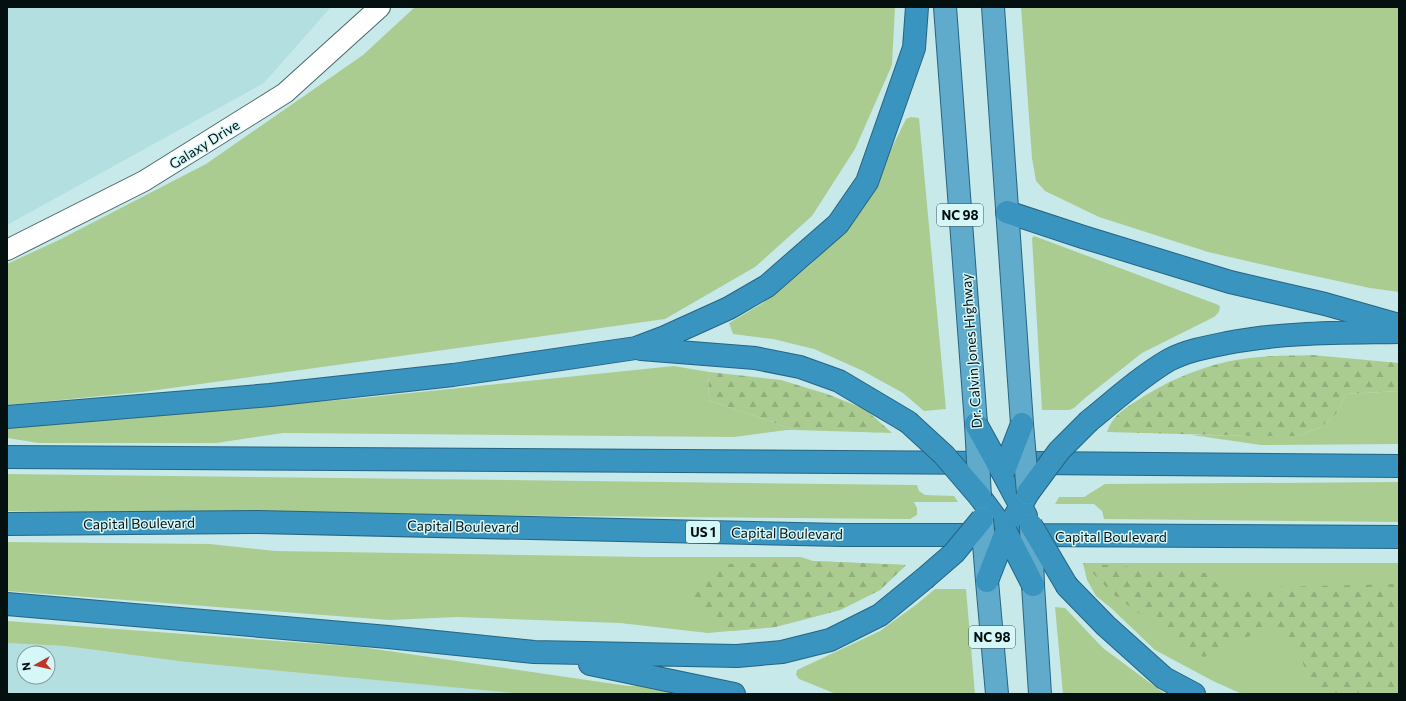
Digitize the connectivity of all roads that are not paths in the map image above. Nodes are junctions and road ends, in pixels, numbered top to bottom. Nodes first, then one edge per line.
1 (380, 7) edge
2 (917, 7) edge
3 (945, 7) edge
4 (993, 7) edge
5 (1008, 212) junction
6 (7, 250) edge
7 (1399, 325) edge
8 (1399, 332) edge
9 (636, 348) junction
10 (7, 417) edge
11 (976, 424) junction
12 (1022, 424) junction
13 (7, 457) edge
14 (1399, 466) edge
15 (1003, 473) junction
16 (984, 508) junction
17 (1027, 508) junction
18 (7, 524) edge
19 (1006, 532) junction
20 (1399, 537) edge
21 (987, 580) junction
22 (1033, 585) junction
23 (7, 604) edge
24 (534, 652) junction
25 (734, 694) edge
26 (997, 694) edge
27 (1040, 694) edge
28 (1194, 694) edge

1 - 6 street, Galaxy Drive
2 - 9 highway
3 - 11 highway, Dr. Calvin Jones Highway / NC 98
4 - 5 highway
5 - 7 highway
5 - 12 highway
8 - 17 highway, bridge
9 - 10 highway
9 - 16 highway, bridge
11 - 15 highway, bridge
11 - 16 highway, Dr. Calvin Jones Highway / NC 98, bridge
12 - 15 highway, bridge
12 - 17 highway, bridge
13 - 14 highway
15 - 16 highway
15 - 17 highway
16 - 19 highway
16 - 21 highway, Dr. Calvin Jones Highway / NC 98, bridge
16 - 24 highway, bridge
17 - 19 highway
17 - 22 highway, bridge
17 - 28 highway, bridge
18 - 20 highway, Capital Boulevard / US 1
19 - 21 highway, bridge
19 - 22 highway, bridge
21 - 26 highway, Dr. Calvin Jones Highway / NC 98
22 - 27 highway
23 - 24 highway
24 - 25 highway

